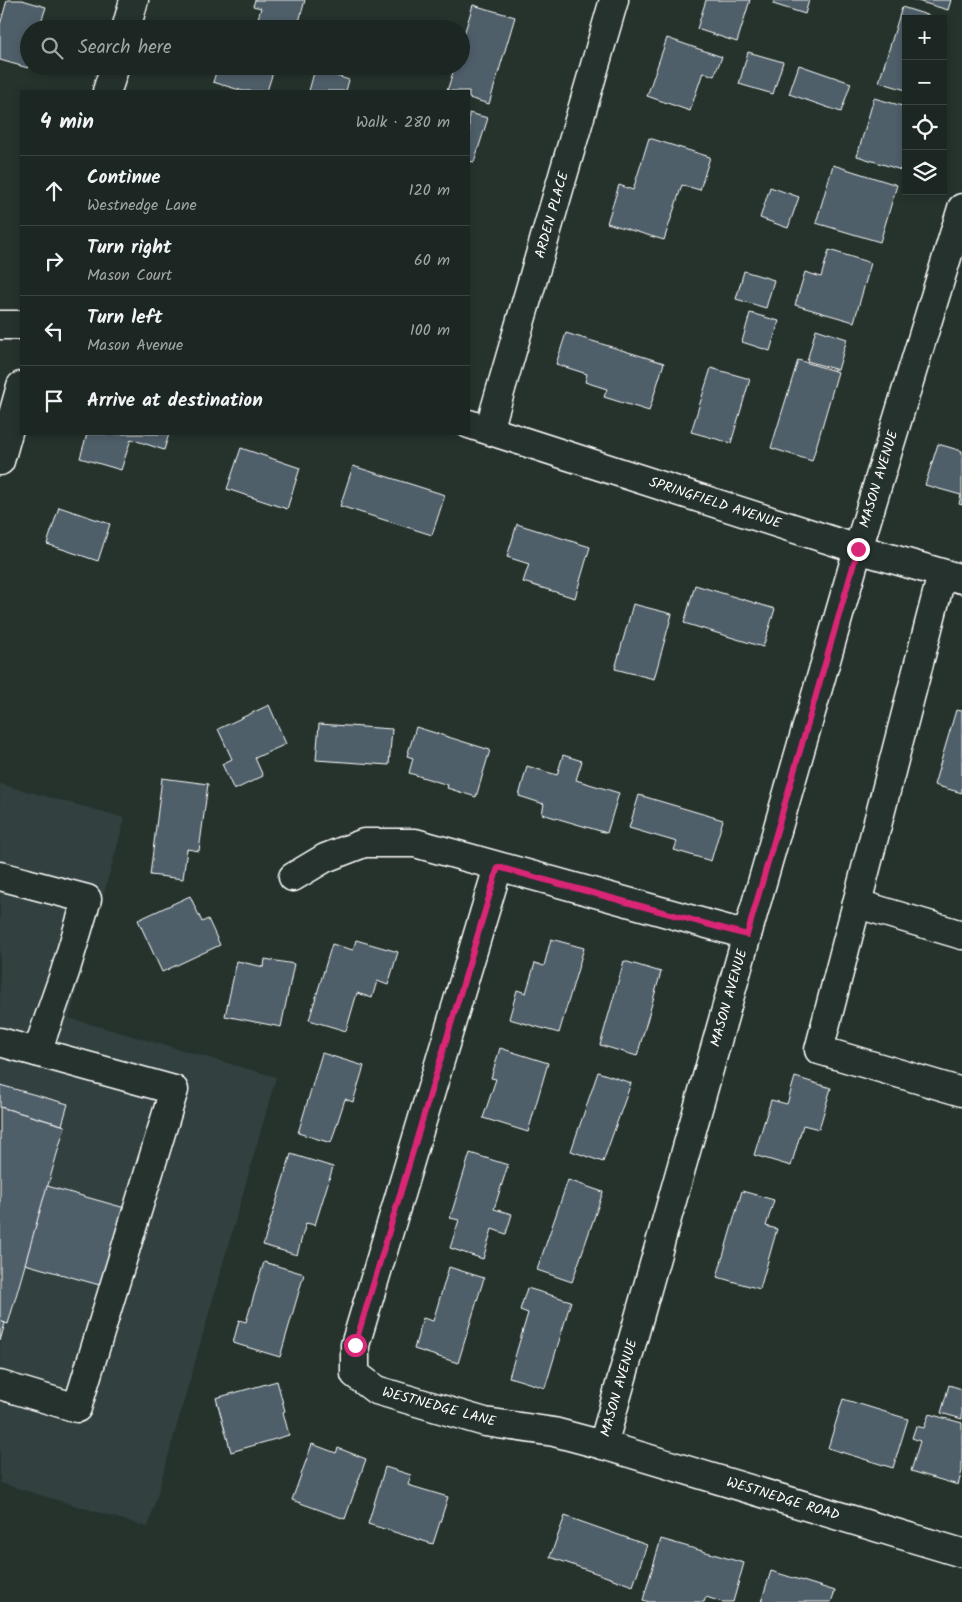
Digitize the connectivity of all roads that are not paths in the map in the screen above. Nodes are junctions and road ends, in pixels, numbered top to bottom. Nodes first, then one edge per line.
1 (134, 0) edge
2 (614, 0) edge
3 (128, 20) edge
4 (112, 75) edge
5 (107, 90) edge
6 (962, 208) edge
7 (20, 325) edge
8 (0, 326) edge
9 (20, 390) edge
10 (479, 427) edge
11 (0, 461) edge
12 (858, 549) junction
13 (952, 577) edge
14 (498, 867) junction
15 (0, 876) edge
16 (293, 877) dead end
17 (858, 904) junction
18 (747, 935) junction
19 (962, 935) edge
20 (0, 1042) edge
21 (37, 1052) junction
22 (962, 1092) edge
23 (0, 1385) edge
24 (603, 1445) junction
25 (962, 1553) edge

1 - 3 street
2 - 10 street, ARDEN PLACE
4 - 5 street
6 - 12 street, MASON AVENUE
7 - 8 street
9 - 11 street
10 - 12 street, SPRINGFIELD AVENUE
12 - 13 street, SPRINGFIELD AVENUE
12 - 18 street, MASON AVENUE
13 - 17 street
14 - 16 street
14 - 18 street
14 - 24 street, WESTNEDGE LANE
15 - 21 street
17 - 19 street
17 - 22 street
18 - 24 street, MASON AVENUE
20 - 21 street
21 - 23 street
24 - 25 street, WESTNEDGE ROAD

